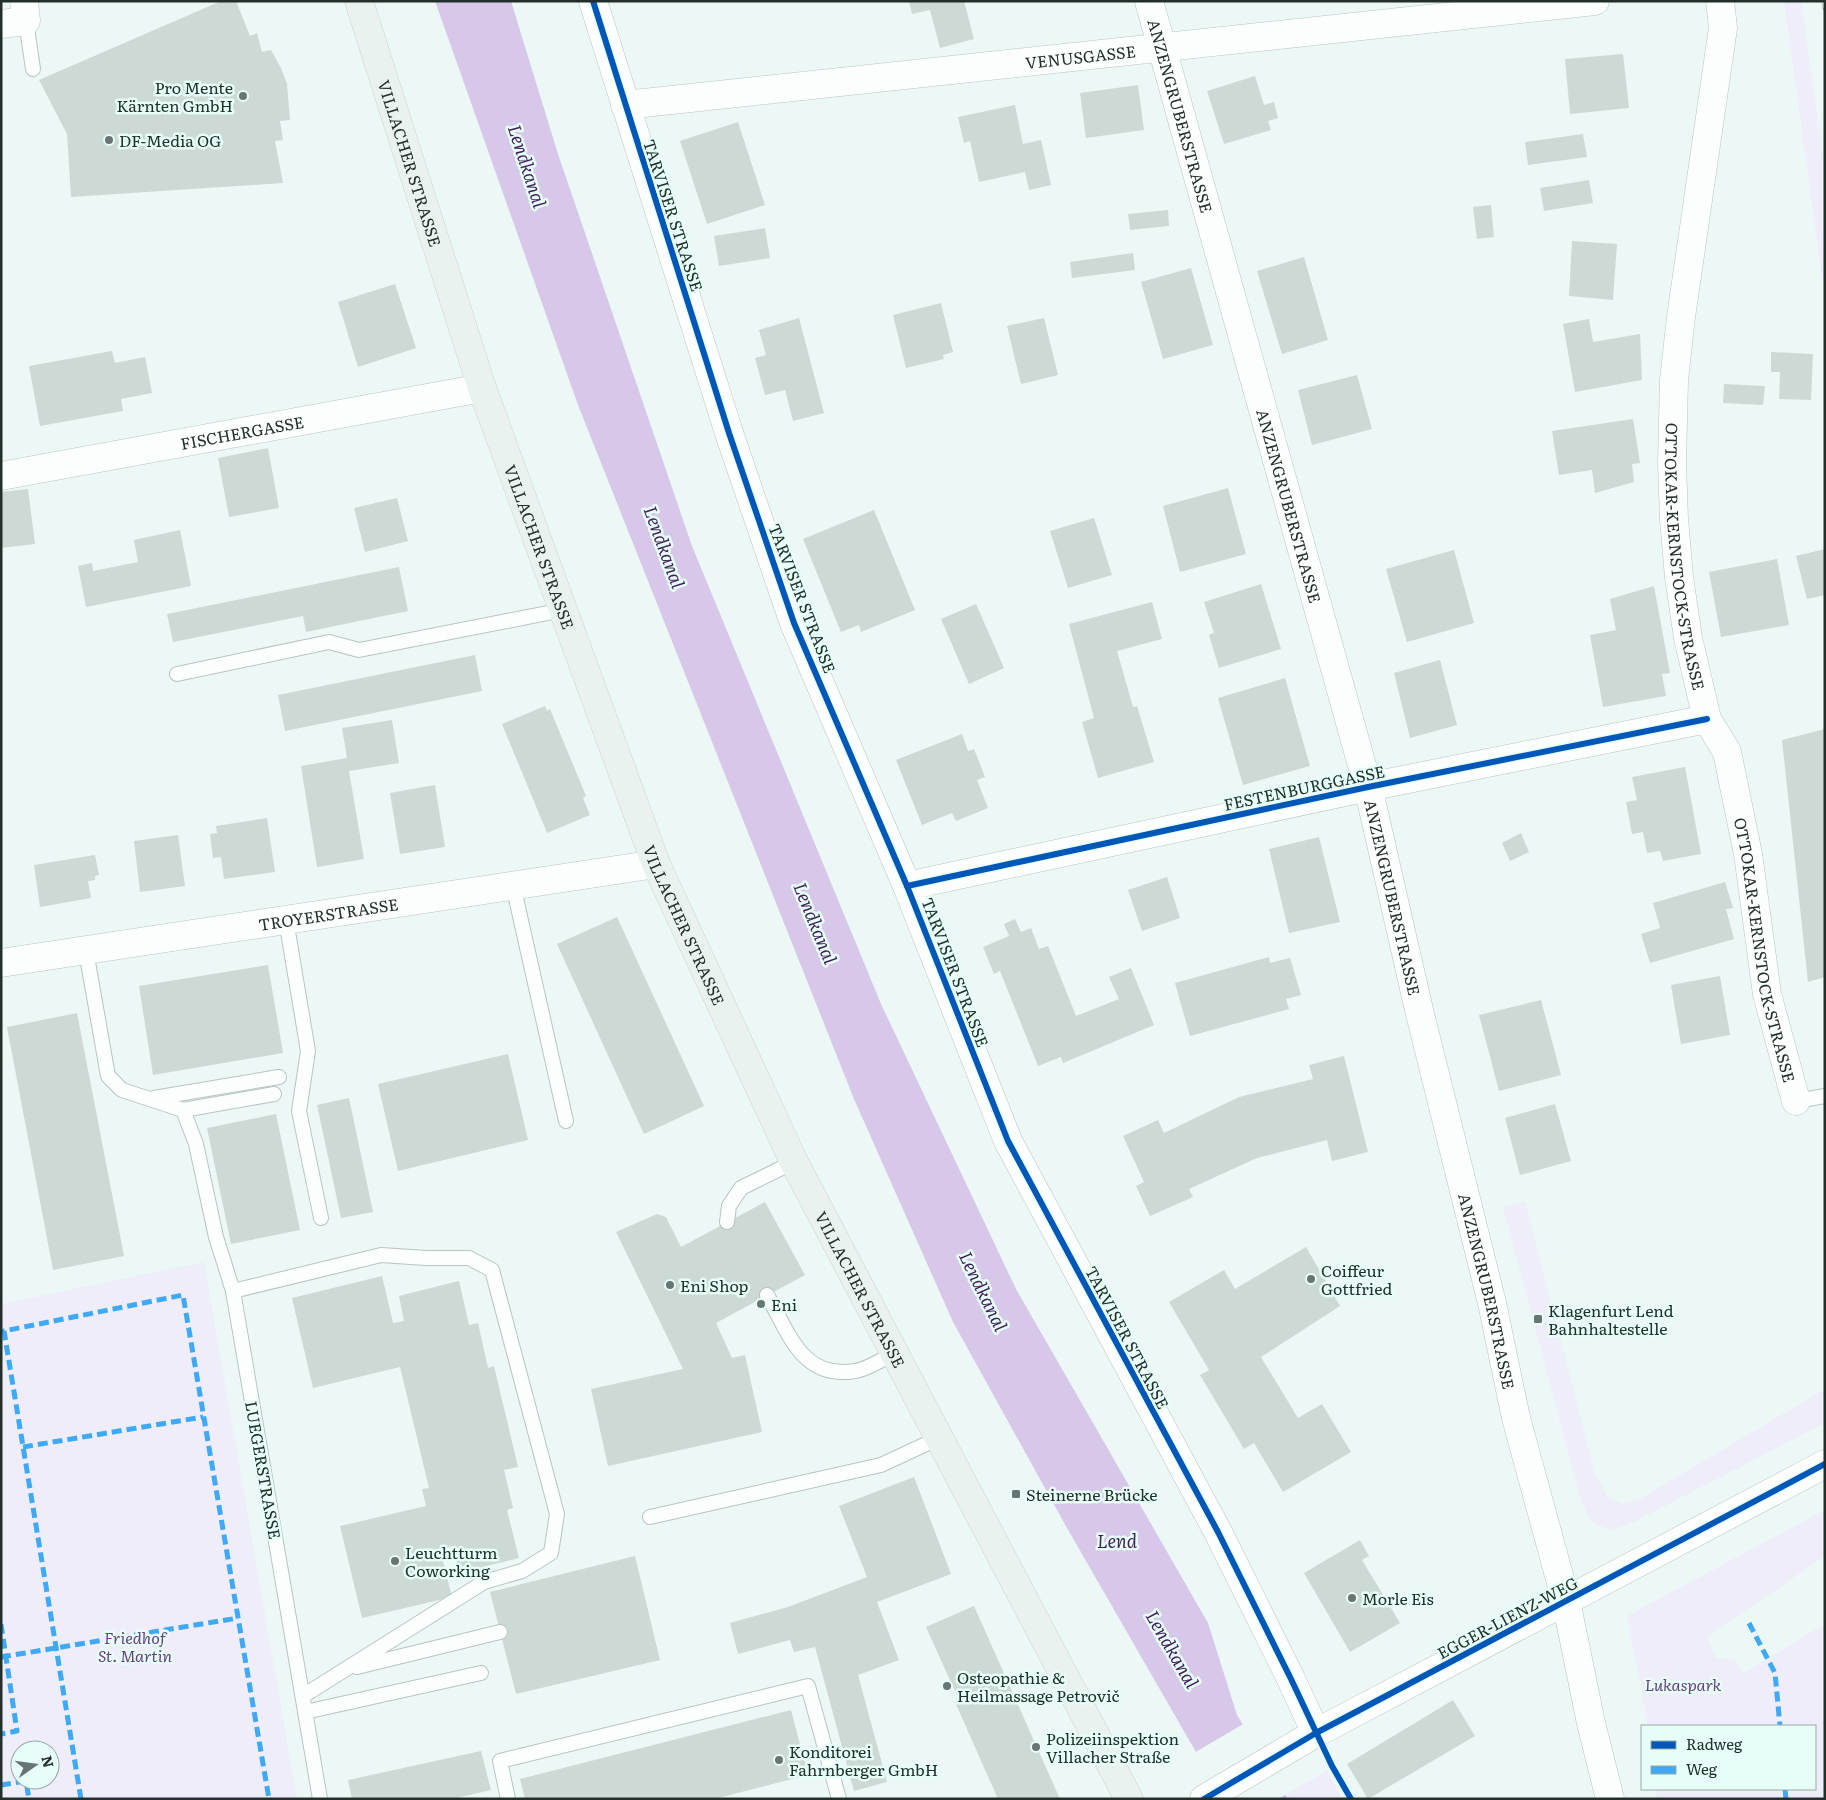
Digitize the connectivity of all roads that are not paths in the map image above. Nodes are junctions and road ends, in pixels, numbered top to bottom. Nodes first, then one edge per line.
1 (358, 1) edge
2 (593, 1) edge
3 (1149, 1) edge
4 (1595, 1) edge
5 (1720, 1) edge
6 (17, 15) edge
7 (1160, 48) junction
8 (33, 68) dead end
9 (625, 104) junction
10 (482, 388) junction
11 (1, 476) edge
12 (563, 610) junction
13 (178, 674) dead end
14 (1707, 719) junction
15 (1368, 787) junction
16 (656, 864) junction
17 (513, 885) junction
18 (908, 886) junction
19 (286, 920) junction
20 (86, 950) junction
21 (1, 964) edge
22 (279, 1077) dead end
23 (274, 1094) dead end
24 (1825, 1096) edge
25 (154, 1098) junction
26 (1796, 1101) joint
27 (183, 1110) junction
28 (566, 1121) dead end
29 (794, 1162) junction
30 (321, 1218) dead end
31 (728, 1222) dead end
32 (233, 1291) junction
33 (768, 1295) dead end
34 (894, 1353) junction
35 (939, 1438) junction
36 (1825, 1464) edge
37 (650, 1517) dead end
38 (1566, 1601) junction
39 (500, 1632) dead end
40 (344, 1670) junction
41 (481, 1673) dead end
42 (303, 1696) junction
43 (305, 1712) junction
44 (1309, 1738) junction
45 (320, 1799) edge
46 (508, 1799) edge
47 (839, 1799) edge
48 (1129, 1799) edge
49 (1204, 1799) edge
50 (1610, 1799) edge

1 - 10 main road, VILLACHER STRASSE
2 - 9 street, TARVISER STRASSE
3 - 7 street, ANZENGRUBERSTRASSE
4 - 7 street, VENUSGASSE
5 - 14 street, OTTOKAR-KERNSTOCK-STRASSE
6 - 8 lane
7 - 9 street, VENUSGASSE
7 - 15 street, ANZENGRUBERSTRASSE
9 - 18 street, TARVISER STRASSE
10 - 11 street, FISCHERGASSE
10 - 12 main road, VILLACHER STRASSE
12 - 13 lane
12 - 16 main road, VILLACHER STRASSE
14 - 15 street, FESTENBURGGASSE
14 - 26 street, OTTOKAR-KERNSTOCK-STRASSE
15 - 18 street, FESTENBURGGASSE
15 - 38 street, ANZENGRUBERSTRASSE
16 - 17 street, TROYERSTRASSE
16 - 29 main road, VILLACHER STRASSE
17 - 19 street, TROYERSTRASSE
17 - 28 lane
18 - 44 street, TARVISER STRASSE
19 - 20 street, TROYERSTRASSE
19 - 30 lane
20 - 21 street, TROYERSTRASSE
20 - 25 lane
22 - 25 lane
23 - 27 lane
24 - 26 lane
25 - 27 lane
27 - 32 lane, LUEGERSTRASSE
29 - 31 lane
29 - 34 main road, VILLACHER STRASSE
32 - 40 lane
32 - 42 lane, LUEGERSTRASSE
33 - 34 lane
34 - 35 main road, VILLACHER STRASSE
35 - 37 lane
35 - 48 main road, VILLACHER STRASSE
36 - 38 street, EGGER-LIENZ-WEG
38 - 44 street, EGGER-LIENZ-WEG
38 - 50 street, ANZENGRUBERSTRASSE
39 - 40 lane
40 - 42 lane
41 - 43 lane
42 - 43 lane, LUEGERSTRASSE
43 - 45 lane, LUEGERSTRASSE
44 - 49 street, EGGER-LIENZ-WEG
46 - 47 lane

